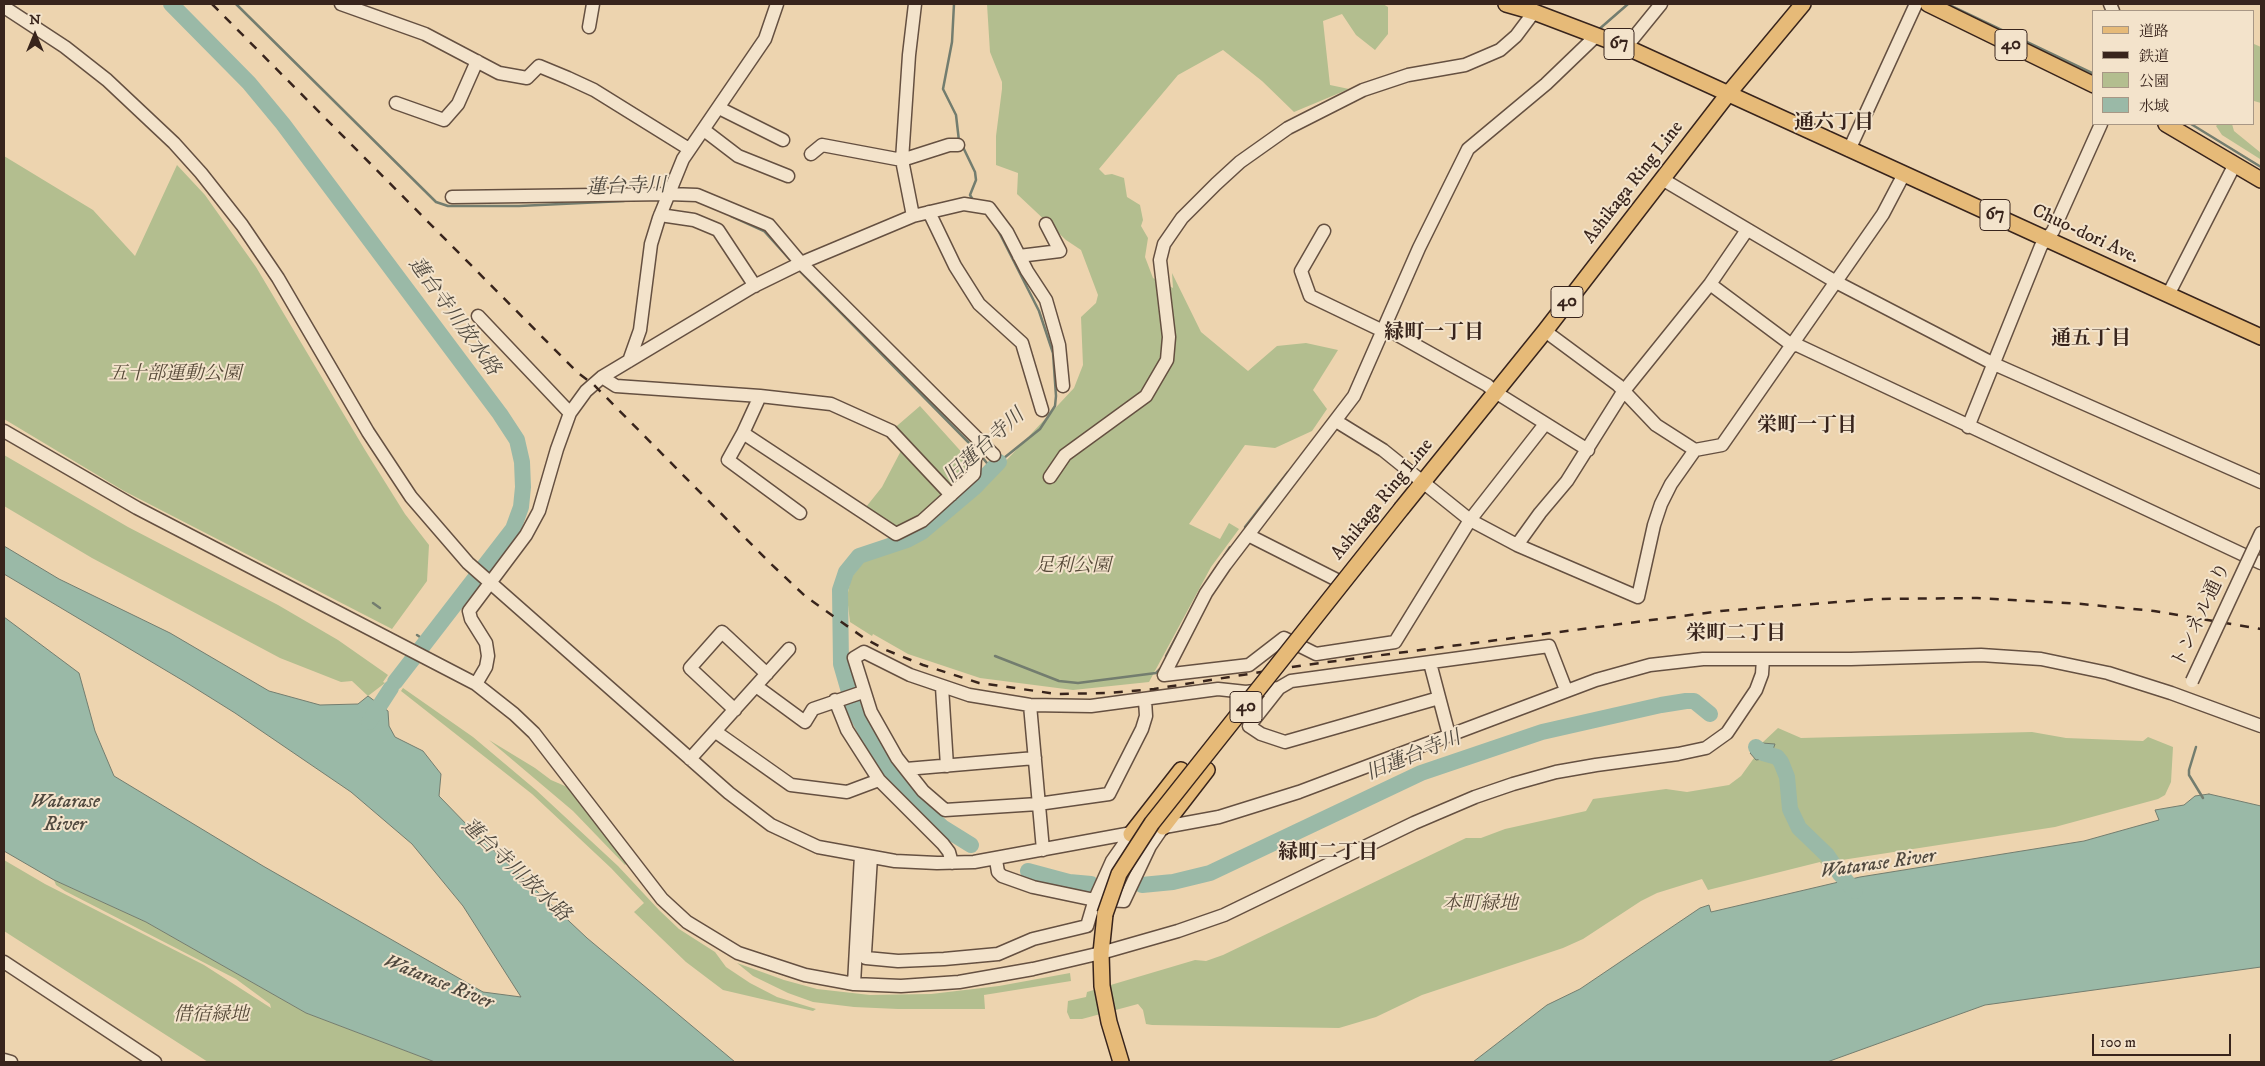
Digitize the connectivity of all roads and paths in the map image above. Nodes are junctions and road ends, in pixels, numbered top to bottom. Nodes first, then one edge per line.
1 (342, 4) edge
2 (593, 4) edge
3 (777, 4) edge
4 (914, 4) edge
5 (1506, 4) edge
6 (1661, 4) edge
7 (1803, 4) edge
8 (1916, 4) edge
9 (1928, 4) edge
10 (4, 7) edge
11 (1534, 12) junction
12 (589, 26) dead end
13 (1597, 35) junction
14 (1626, 47) junction
15 (477, 61) junction
16 (2092, 84) edge
17 (1728, 94) junction
18 (396, 103) dead end
19 (719, 108) junction
20 (2101, 125) edge
21 (2168, 125) edge
22 (704, 130) junction
23 (783, 140) dead end
24 (958, 145) dead end
25 (689, 149) junction
26 (1849, 150) junction
27 (811, 154) dead end
28 (902, 160) junction
29 (2235, 164) junction
30 (1904, 174) junction
31 (788, 176) dead end
32 (1662, 179) junction
33 (2261, 180) edge
34 (668, 194) junction
35 (452, 197) dead end
36 (929, 212) junction
37 (660, 215) junction
38 (913, 216) junction
39 (1046, 224) dead end
40 (1324, 230) dead end
41 (1747, 230) junction
42 (2048, 239) junction
43 (1019, 256) junction
44 (801, 263) junction
45 (1836, 282) junction
46 (1710, 284) junction
47 (755, 286) junction
48 (2168, 295) junction
49 (478, 316) dead end
50 (1381, 329) junction
51 (1545, 331) junction
52 (2261, 337) edge
53 (1794, 345) junction
54 (629, 361) junction
55 (1994, 364) junction
56 (602, 377) junction
57 (1063, 386) dead end
58 (1495, 392) junction
59 (1623, 392) junction
60 (760, 396) junction
61 (1042, 410) dead end
62 (570, 413) junction
63 (1336, 421) junction
64 (1545, 424) junction
65 (1968, 427) junction
66 (4, 431) edge
67 (743, 433) junction
68 (984, 445) junction
69 (1588, 450) junction
70 (1695, 450) junction
71 (994, 455) dead end
72 (1050, 477) dead end
73 (1424, 481) junction
74 (2261, 482) edge
75 (951, 495) junction
76 (800, 513) dead end
77 (1470, 520) junction
78 (2261, 533) edge
79 (1248, 535) junction
80 (1517, 545) junction
81 (2261, 564) edge
82 (1335, 579) dead end
83 (488, 580) junction
84 (1306, 630) junction
85 (789, 649) dead end
86 (1763, 659) junction
87 (1430, 663) junction
88 (767, 674) junction
89 (476, 684) junction
90 (756, 686) junction
91 (942, 687) junction
92 (1279, 688) junction
93 (1566, 690) junction
94 (859, 692) junction
95 (1439, 698) junction
96 (2185, 698) junction
97 (838, 699) junction
98 (1145, 700) junction
99 (1030, 705) junction
100 (735, 710) junction
101 (2261, 726) edge
102 (716, 732) junction
103 (1450, 735) junction
104 (1035, 758) junction
105 (690, 759) junction
106 (947, 766) junction
107 (906, 769) junction
108 (878, 780) junction
109 (1038, 804) junction
110 (1163, 827) junction
111 (1131, 834) junction
112 (1043, 850) junction
113 (866, 856) junction
114 (996, 860) junction
115 (952, 864) junction
116 (1095, 900) junction
117 (1101, 961) junction
118 (4, 962) edge
119 (854, 984) junction
120 (4, 1060) edge
121 (11, 1062) edge
122 (155, 1062) edge
123 (1121, 1062) edge

1 - 15 street
2 - 12 street
3 - 19 street
4 - 28 street
5 - 11 main road, 67
6 - 14 street
7 - 17 main road, Ashikaga Ring Line / 40
8 - 26 street
9 - 16 main road, 40
10 - 83 street
11 - 13 main road, 67
11 - 72 street
13 - 14 main road, 67
13 - 50 street
14 - 17 main road, 67
15 - 18 street
15 - 25 street
17 - 26 main road, Chuo-dori Ave. / 67
17 - 32 main road, Ashikaga Ring Line / 40
19 - 22 street
19 - 23 street
20 - 42 street
21 - 29 main road
22 - 25 street
22 - 31 street
24 - 28 street
25 - 34 street
26 - 30 main road, Chuo-dori Ave. / 67
27 - 28 street
28 - 38 street
29 - 33 main road
29 - 48 street
30 - 42 main road, Chuo-dori Ave. / 67
30 - 45 street
32 - 41 street
32 - 51 main road, Ashikaga Ring Line / 40
34 - 35 street
34 - 37 street
34 - 44 street
36 - 38 street
36 - 43 street
36 - 61 street
37 - 47 street
37 - 54 street
38 - 44 street
39 - 43 street
40 - 50 street
41 - 45 street
41 - 46 street
42 - 48 main road, Chuo-dori Ave. / 67
42 - 55 street
43 - 57 street
44 - 47 street
44 - 68 street
45 - 53 street
45 - 55 street
46 - 53 street
46 - 59 street
47 - 54 street
48 - 52 main road, Chuo-dori Ave. / 67
49 - 62 street
50 - 58 street
50 - 63 street
51 - 58 main road, Ashikaga Ring Line / 40
51 - 59 street
53 - 65 street
53 - 70 street
54 - 56 street
55 - 65 street
55 - 74 street
56 - 60 street
56 - 62 street
58 - 64 street
58 - 73 main road, Ashikaga Ring Line / 40
59 - 69 street
59 - 70 street
60 - 67 street
60 - 75 street
62 - 83 street
63 - 73 street
63 - 79 street
64 - 69 street
64 - 77 street
65 - 81 street
66 - 89 street
67 - 75 street
67 - 76 street
68 - 71 street
68 - 75 street
69 - 80 street
70 - 80 street
73 - 77 street
73 - 84 main road, Ashikaga Ring Line / 40, bridge
77 - 79 street
77 - 80 street
78 - 96 street, トンネル通り, bridge
79 - 82 street
83 - 89 street
83 - 105 street
84 - 110 main road
84 - 111 main road
84 - 117 main road, Ashikaga Ring Line / 40, bridge
85 - 88 street
86 - 93 street
86 - 96 street
86 - 117 street
87 - 92 street
87 - 93 street
87 - 95 street
88 - 90 street
88 - 100 street
89 - 119 street
90 - 97 street
90 - 100 street
91 - 94 street
91 - 99 street
91 - 106 street
92 - 95 street
92 - 98 street
93 - 103 street
94 - 97 street
94 - 107 street
95 - 103 street
96 - 101 street
97 - 108 street
98 - 99 street
98 - 109 street
99 - 104 street
100 - 102 street
102 - 105 street
102 - 108 street
103 - 110 street
104 - 106 street
104 - 109 street
105 - 113 street
106 - 107 street
107 - 109 street
108 - 115 street
109 - 112 street
110 - 111 street
110 - 116 street
111 - 112 street
111 - 116 street
112 - 114 street
113 - 115 street
113 - 116 street
113 - 119 street
114 - 115 street
114 - 116 street
117 - 119 street
117 - 123 main road, Ashikaga Ring Line / 40
118 - 122 street
120 - 121 street

